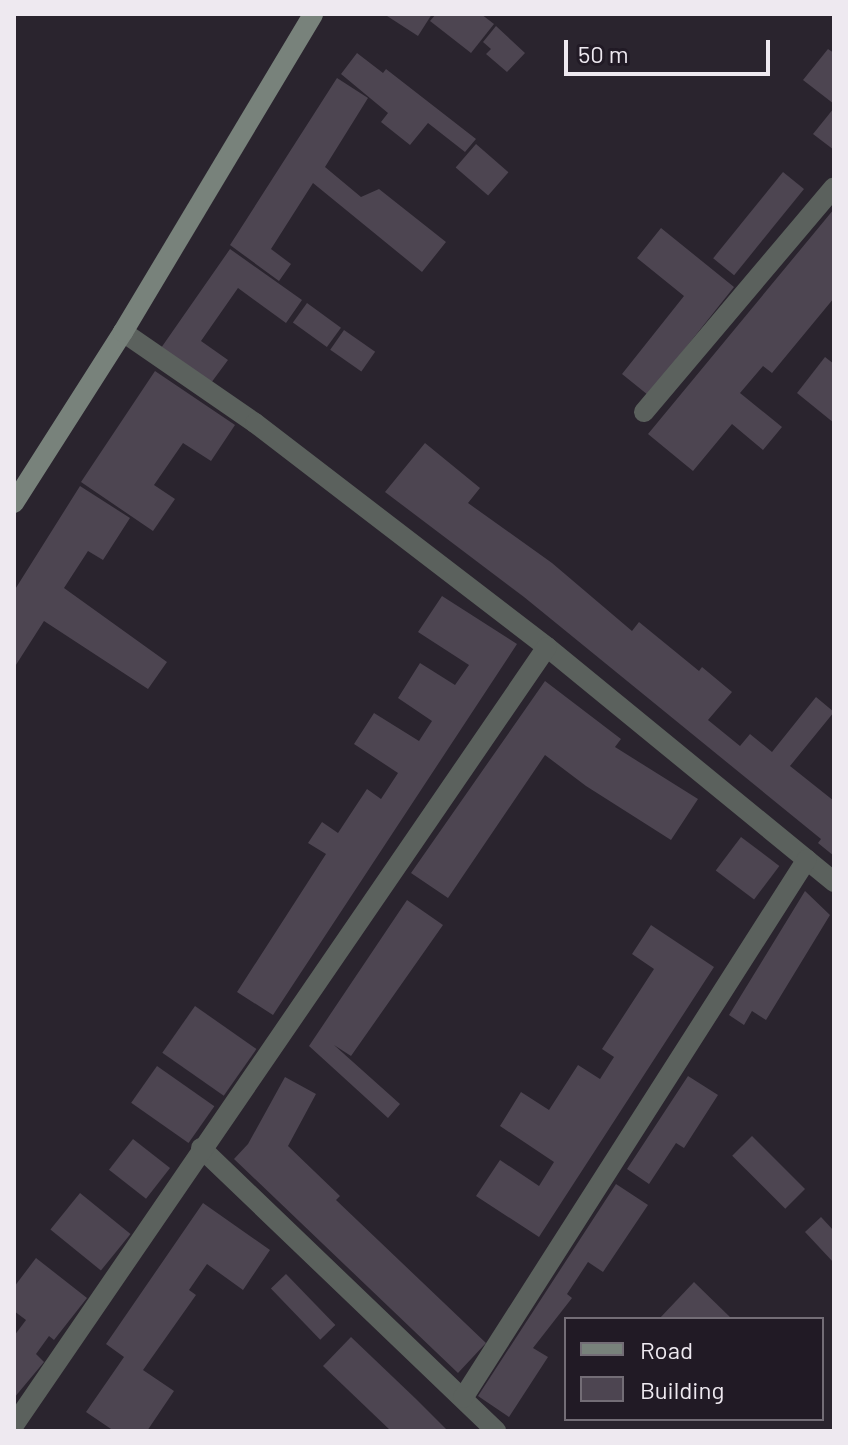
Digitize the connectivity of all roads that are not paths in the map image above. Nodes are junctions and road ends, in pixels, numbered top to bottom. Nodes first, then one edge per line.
1 (313, 14) edge
2 (834, 187) edge
3 (123, 332) junction
4 (644, 412) dead end
5 (14, 503) edge
6 (547, 647) junction
7 (807, 859) junction
8 (834, 882) edge
9 (201, 1148) junction
10 (463, 1398) junction
11 (14, 1425) edge
12 (496, 1431) edge

1 - 3 street
2 - 4 street
3 - 5 street
3 - 6 street
6 - 7 street
6 - 9 street
7 - 8 street
7 - 10 street
9 - 10 street
9 - 11 street
10 - 12 street

